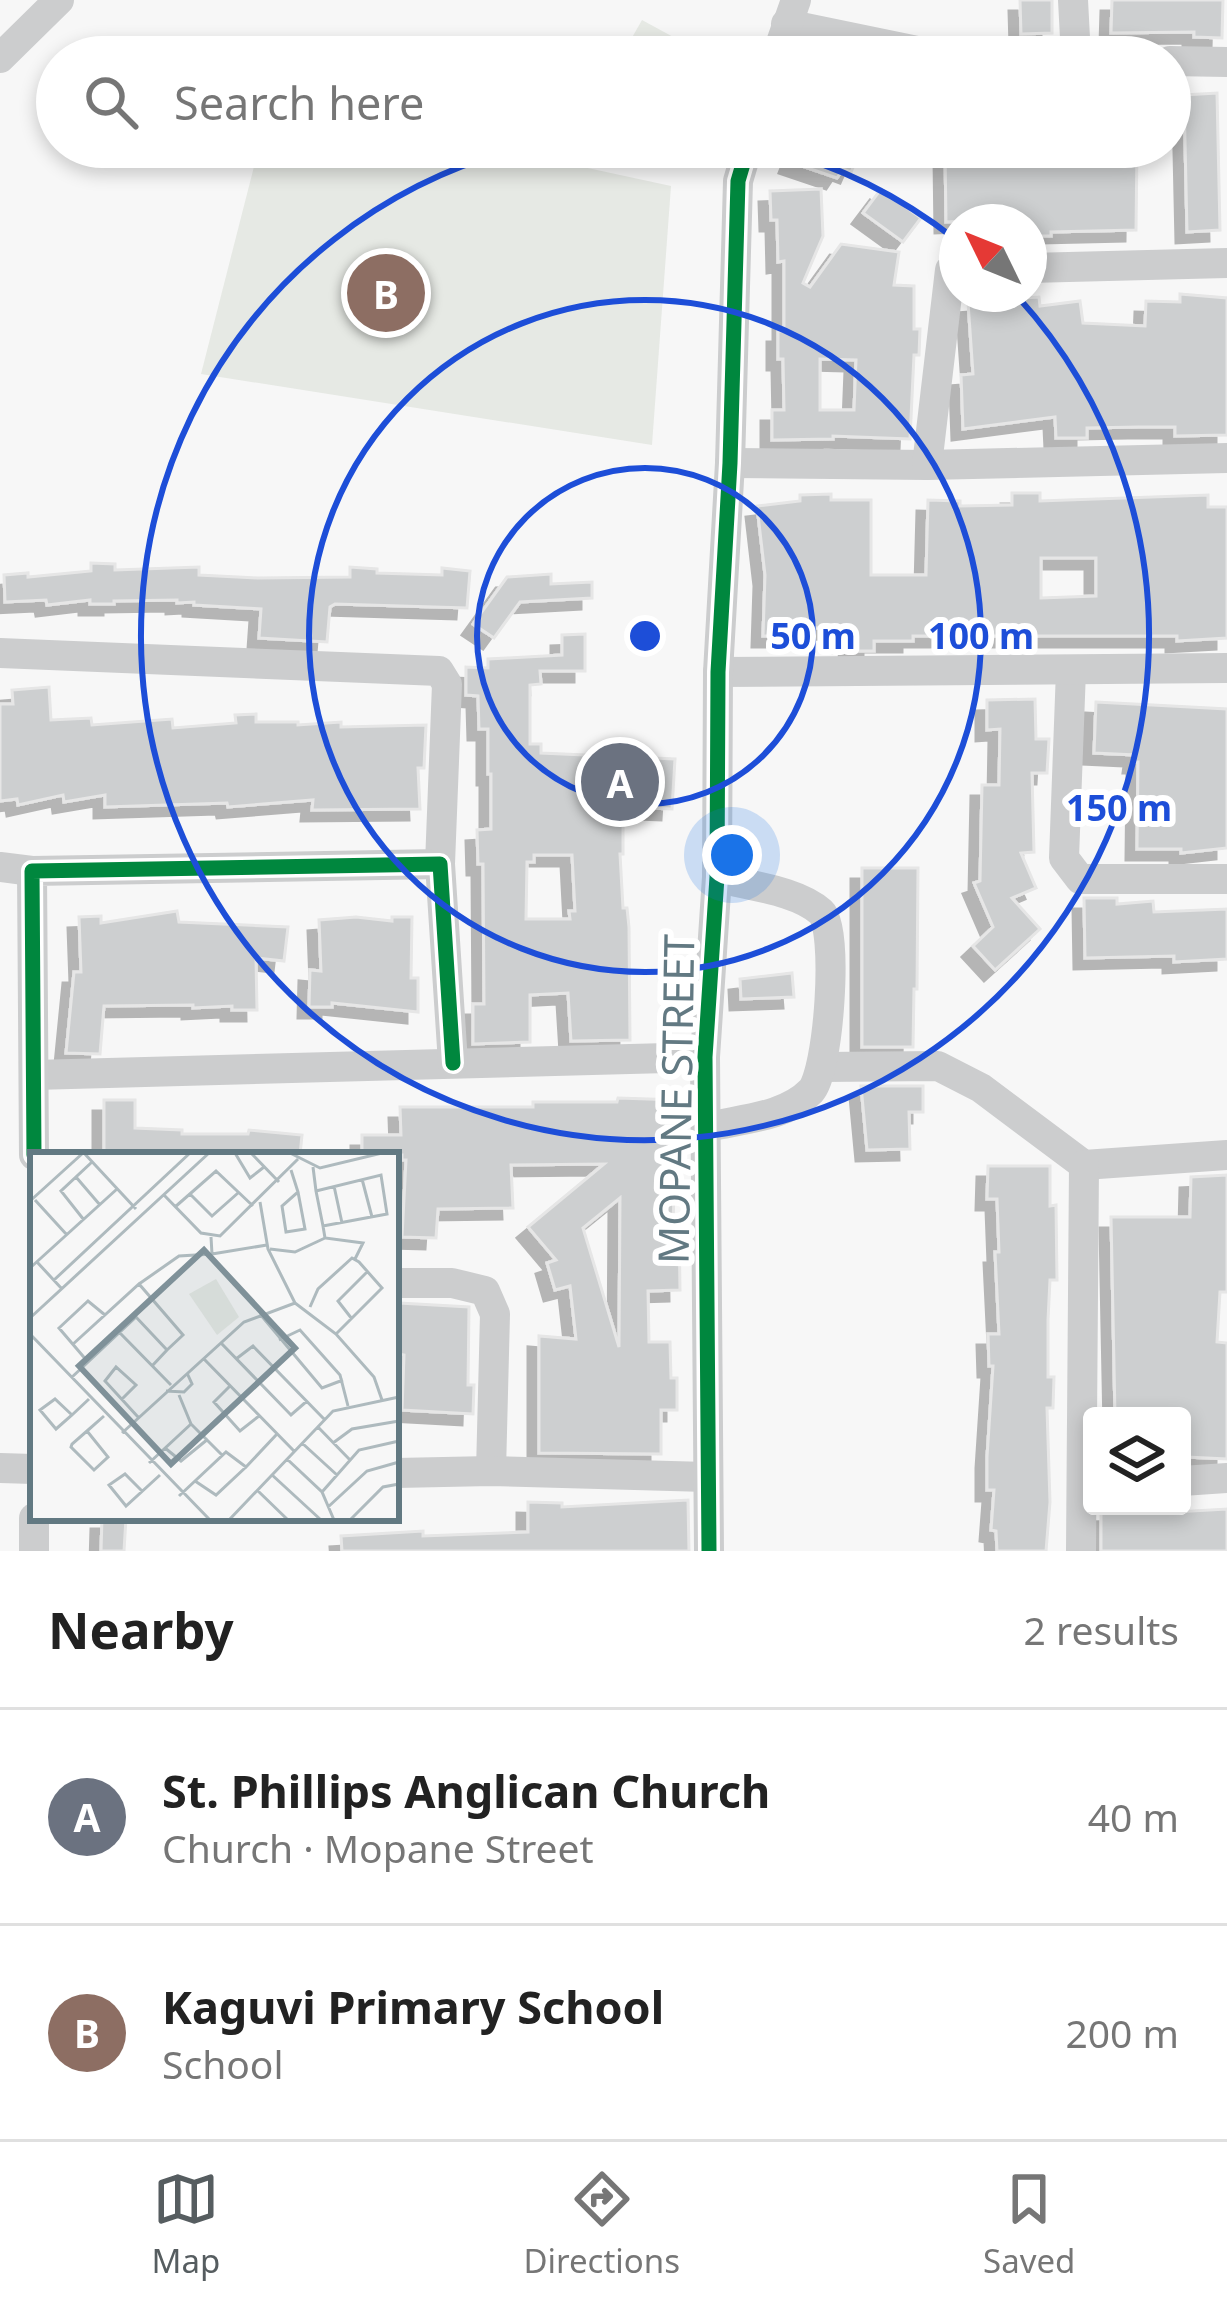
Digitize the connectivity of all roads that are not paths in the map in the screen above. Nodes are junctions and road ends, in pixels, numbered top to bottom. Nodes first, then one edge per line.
1 (59, 0) edge
2 (1073, 0) edge
3 (791, 12) edge
4 (874, 36) edge
5 (1075, 36) edge
6 (0, 58) edge
7 (1191, 62) edge
8 (1227, 62) edge
9 (742, 168) edge
10 (1227, 263) edge
11 (1047, 268) edge
12 (945, 312) edge
13 (1227, 458) edge
14 (730, 463) junction
15 (926, 465) junction
16 (0, 653) edge
17 (1227, 668) edge
18 (1071, 670) junction
19 (718, 672) junction
20 (440, 864) junction
21 (0, 867) edge
22 (32, 871) junction
23 (717, 877) junction
24 (1227, 879) edge
25 (704, 1057) junction
26 (453, 1063) junction
27 (823, 1066) junction
28 (34, 1075) junction
29 (708, 1126) junction
30 (34, 1152) edge
31 (1227, 1155) edge
32 (1084, 1165) junction
33 (399, 1283) edge
34 (1085, 1407) edge
35 (0, 1468) edge
36 (30, 1469) edge
37 (491, 1471) junction
38 (399, 1473) edge
39 (707, 1477) junction
40 (1227, 1478) edge
41 (1191, 1480) edge
42 (1084, 1515) edge
43 (710, 1551) edge
44 (1081, 1551) edge

1 - 6 street
2 - 5 street
3 - 4 street
7 - 8 street
9 - 14 street, MOPANE STREET
10 - 11 street
12 - 15 street
13 - 15 street
14 - 15 street
14 - 19 street, MOPANE STREET
16 - 20 street
17 - 18 street
18 - 19 street
18 - 24 street
19 - 23 street, MOPANE STREET
20 - 22 street
20 - 26 street
21 - 22 street
22 - 28 street
23 - 25 street, MOPANE STREET
23 - 27 street
25 - 26 street
25 - 29 street, MOPANE STREET
26 - 28 street
27 - 29 street
27 - 32 street
28 - 30 street
29 - 39 street, MOPANE STREET
31 - 32 street
32 - 34 street
33 - 37 street
35 - 36 street
37 - 38 street
37 - 39 street
39 - 43 street, MOPANE STREET
40 - 41 street
42 - 44 street

